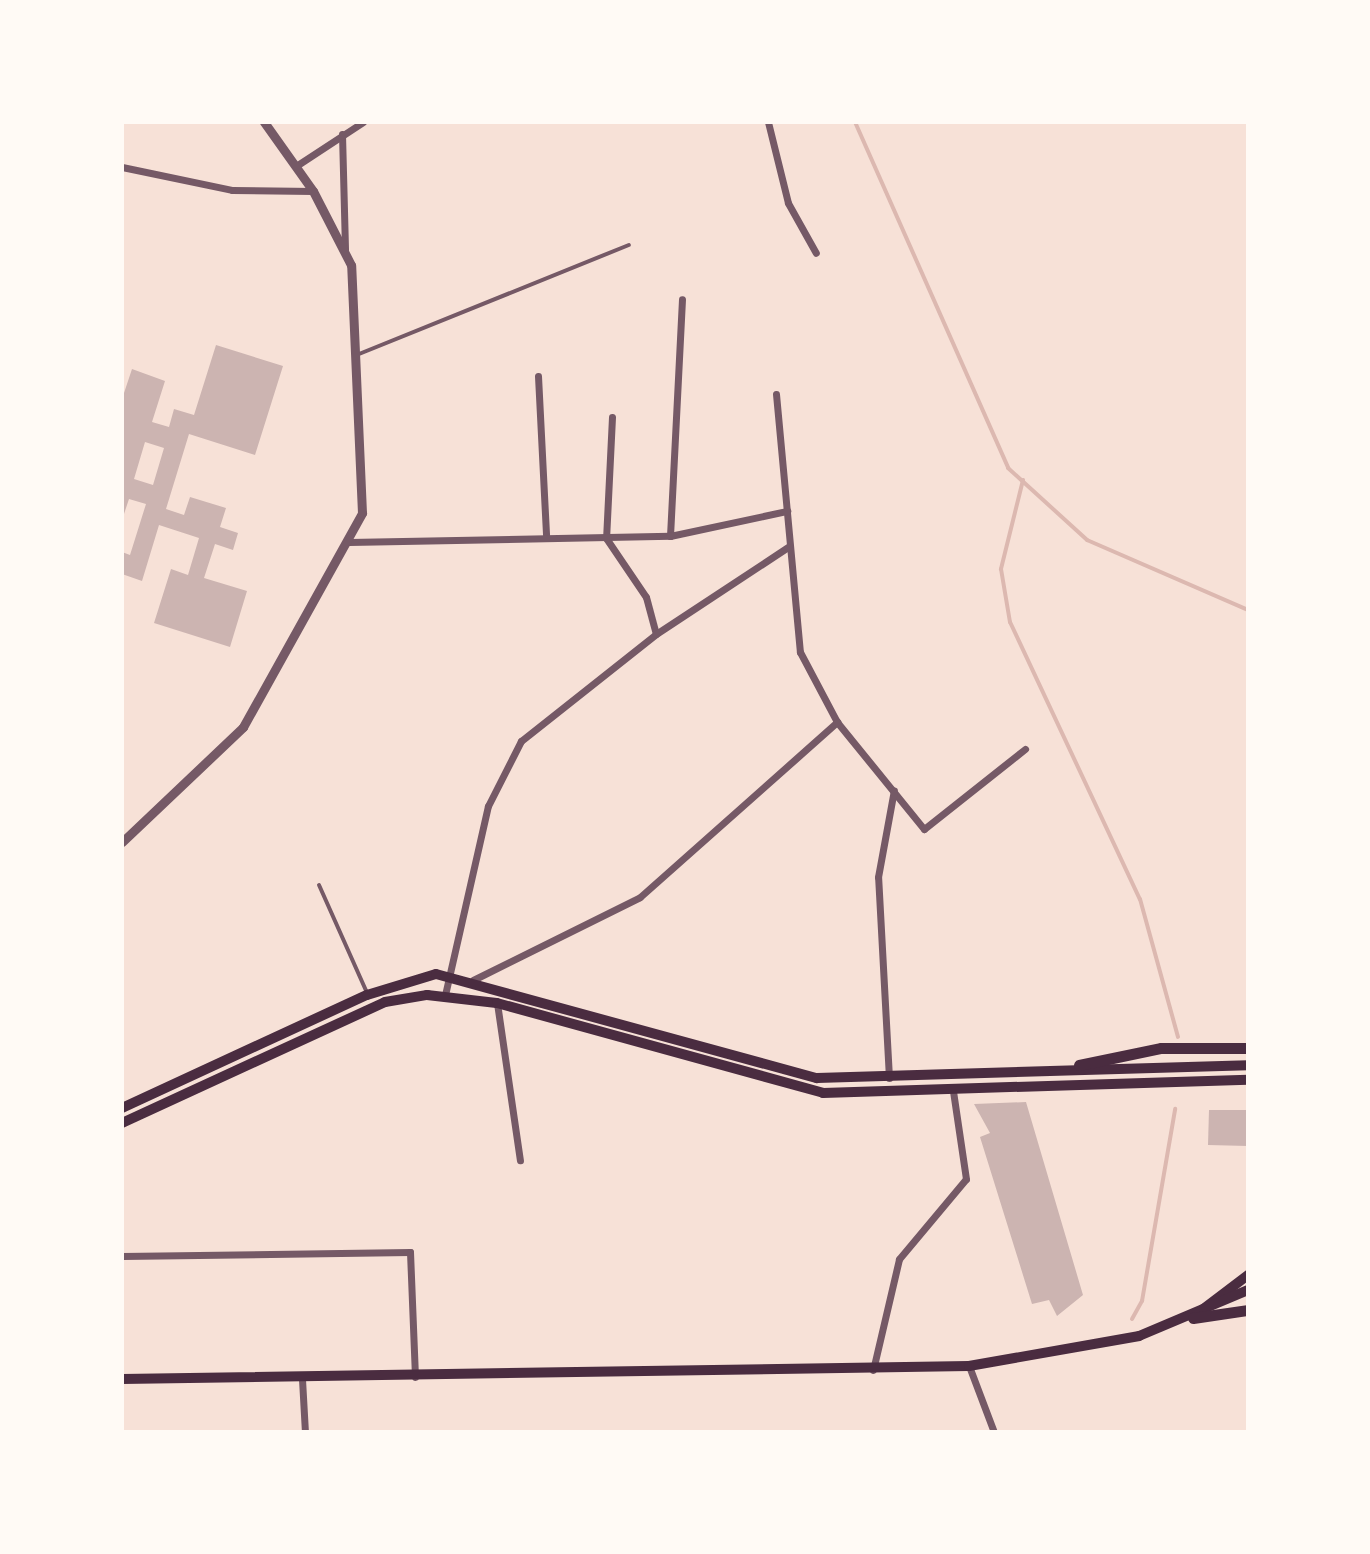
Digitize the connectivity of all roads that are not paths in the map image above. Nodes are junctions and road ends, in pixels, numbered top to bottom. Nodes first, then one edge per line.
1 (264, 122) edge
2 (363, 122) edge
3 (768, 122) edge
4 (342, 134) junction
5 (296, 166) junction
6 (122, 167) edge
7 (313, 191) junction
8 (629, 245) dead end
9 (345, 250) junction
10 (816, 253) dead end
11 (682, 299) dead end
12 (359, 354) junction
13 (538, 376) dead end
14 (776, 394) dead end
15 (612, 417) dead end
16 (787, 511) junction
17 (546, 535) junction
18 (670, 536) junction
19 (606, 538) junction
20 (349, 542) junction
21 (788, 547) junction
22 (656, 634) junction
23 (837, 722) junction
24 (1025, 749) dead end
25 (894, 790) junction
26 (122, 842) edge
27 (319, 885) dead end
28 (453, 975) junction
29 (473, 980) junction
30 (367, 995) junction
31 (445, 995) junction
32 (497, 1003) junction
33 (1248, 1048) edge
34 (1079, 1065) junction
35 (1248, 1065) edge
36 (889, 1080) junction
37 (1248, 1080) edge
38 (953, 1091) junction
39 (122, 1108) edge
40 (122, 1123) edge
41 (520, 1160) dead end
42 (122, 1256) edge
43 (1248, 1275) edge
44 (1248, 1290) edge
45 (1248, 1310) edge
46 (1193, 1318) junction
47 (969, 1366) junction
48 (873, 1370) junction
49 (415, 1377) junction
50 (122, 1379) edge
51 (302, 1379) junction
52 (305, 1432) edge
53 (994, 1432) edge

1 - 5 street
2 - 4 street
3 - 10 street
4 - 5 street
4 - 9 street
5 - 7 street
6 - 7 street
7 - 9 street
8 - 12 lane
9 - 12 street
11 - 18 street
12 - 20 street
13 - 17 street
14 - 16 street
15 - 19 street
16 - 18 street
16 - 21 street
17 - 19 street
17 - 20 street
18 - 19 street
19 - 22 street
20 - 26 street
21 - 22 street
21 - 23 street
22 - 28 street
23 - 25 street
23 - 29 street
24 - 25 street
25 - 36 street
27 - 30 lane
28 - 29 main road
28 - 30 main road
28 - 31 street
29 - 36 main road
30 - 39 main road
31 - 32 main road
31 - 40 main road
32 - 38 main road
32 - 41 street
33 - 34 main road
34 - 35 main road
34 - 36 main road
37 - 38 main road
38 - 48 street
42 - 49 street
43 - 46 main road
44 - 46 main road
45 - 46 main road
46 - 47 main road
47 - 48 main road
47 - 53 street
48 - 49 main road
49 - 51 main road
50 - 51 main road
51 - 52 street

